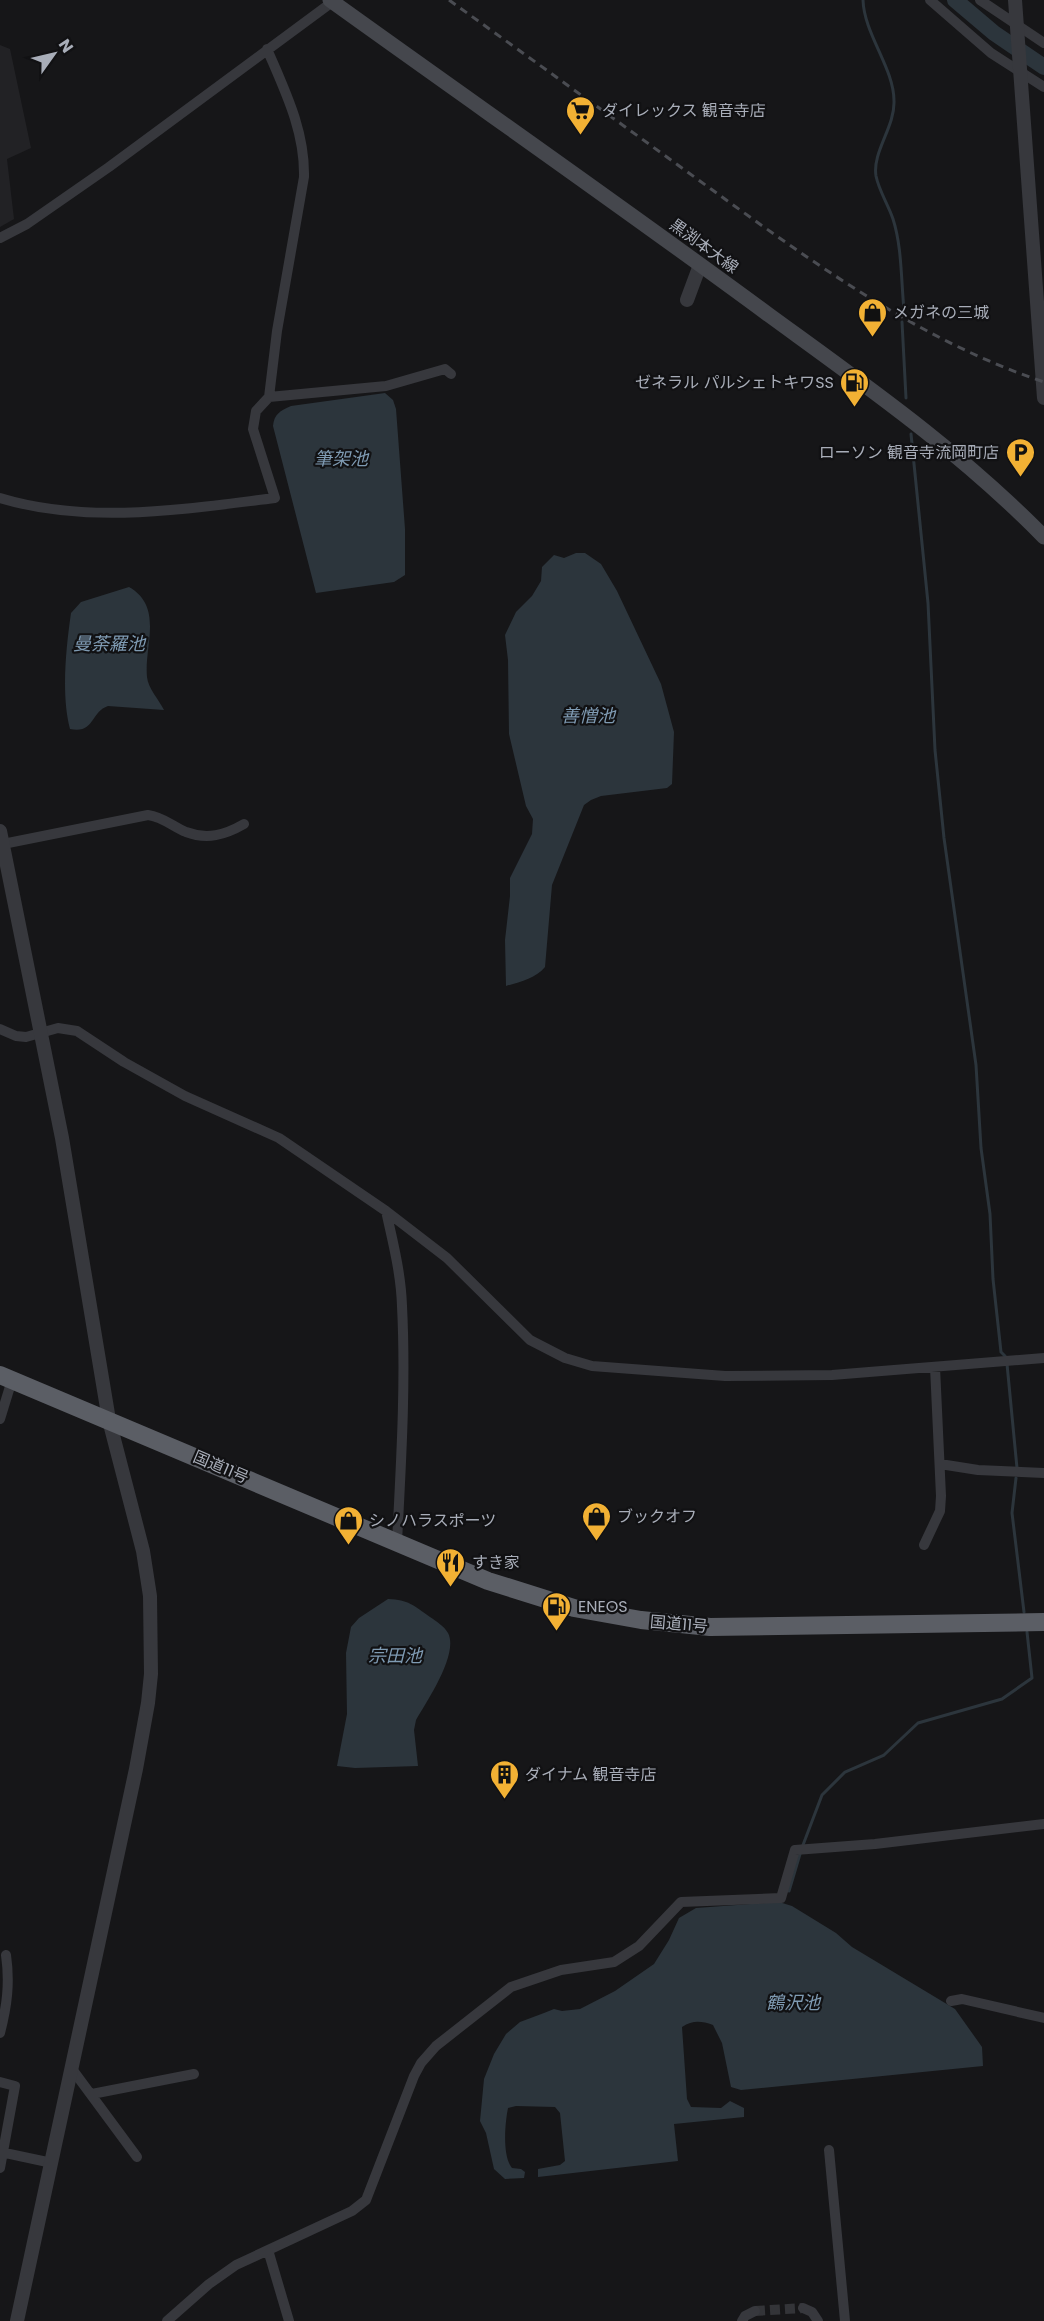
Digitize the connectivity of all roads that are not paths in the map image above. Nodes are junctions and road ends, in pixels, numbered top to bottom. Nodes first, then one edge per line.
1 (930, 0) edge
2 (980, 0) edge
3 (1015, 0) edge
4 (332, 1) edge
5 (1017, 24) junction
6 (1044, 43) edge
7 (267, 49) junction
8 (1021, 74) junction
9 (1044, 87) edge
10 (0, 238) edge
11 (700, 265) junction
12 (687, 300) dead end
13 (451, 375) dead end
14 (269, 396) junction
15 (1044, 398) edge
16 (0, 498) edge
17 (1044, 537) edge
18 (244, 825) dead end
19 (1, 838) edge
20 (0, 1029) edge
21 (42, 1033) junction
22 (386, 1211) junction
23 (1044, 1358) edge
24 (935, 1367) junction
25 (6, 1377) edge
26 (0, 1419) edge
27 (109, 1420) junction
28 (940, 1464) junction
29 (1044, 1473) edge
30 (397, 1542) junction
31 (924, 1545) dead end
32 (1044, 1622) edge
33 (1044, 1824) edge
34 (6, 1954) dead end
35 (951, 2001) dead end
36 (1044, 2018) edge
37 (0, 2033) edge
38 (72, 2069) junction
39 (194, 2074) dead end
40 (0, 2082) edge
41 (92, 2094) junction
42 (829, 2150) dead end
43 (2, 2152) edge
44 (137, 2157) dead end
45 (52, 2163) junction
46 (0, 2168) edge
47 (268, 2250) junction
48 (803, 2308) tunnel mouth
49 (755, 2312) tunnel mouth
50 (17, 2321) edge
51 (167, 2321) edge
52 (289, 2321) edge
53 (742, 2321) edge
54 (818, 2321) edge
55 (845, 2321) edge

1 - 8 street
2 - 5 street
3 - 5 street
4 - 7 street
4 - 11 main road, 黒渕本大線
5 - 6 street
5 - 8 street
7 - 10 street
7 - 14 street
8 - 9 street
8 - 15 street
11 - 12 street
11 - 17 main road, 黒渕本大線
13 - 14 street
14 - 16 street
18 - 19 street
19 - 21 street
20 - 21 street
21 - 22 street
21 - 27 street
22 - 24 street
22 - 30 street
23 - 24 street
24 - 28 street
25 - 26 street
25 - 27 highway, 国道11号
27 - 30 highway, 国道11号
27 - 38 street
28 - 29 street
28 - 31 street
30 - 32 highway, 国道11号
33 - 47 street
34 - 37 street
35 - 36 street
38 - 41 street
38 - 45 street
39 - 41 street
40 - 43 street
41 - 44 street
42 - 55 street
43 - 45 street
43 - 46 street
45 - 50 street
47 - 51 street
47 - 52 street
48 - 54 street
49 - 53 street

